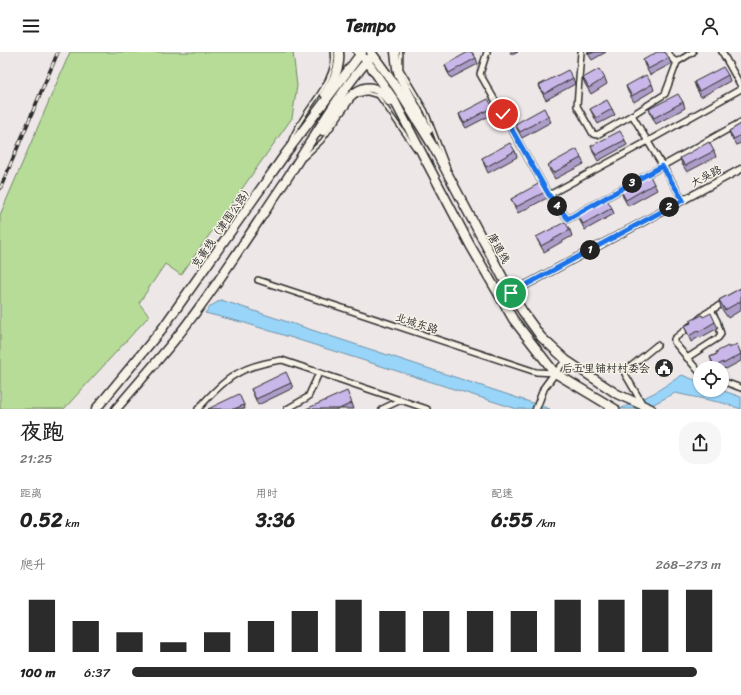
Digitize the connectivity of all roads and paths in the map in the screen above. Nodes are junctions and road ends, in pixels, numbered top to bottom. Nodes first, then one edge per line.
1 (334, 52) edge
2 (339, 52) edge
3 (395, 52) edge
4 (400, 52) edge
5 (487, 52) edge
6 (582, 52) edge
7 (668, 52) edge
8 (694, 52) edge
9 (722, 52) edge
10 (360, 53) edge
11 (372, 53) edge
12 (367, 62) junction
13 (677, 62) junction
14 (741, 87) edge
15 (632, 115) junction
16 (741, 122) edge
17 (301, 134) junction
18 (648, 141) junction
19 (417, 142) junction
20 (434, 148) junction
21 (306, 151) junction
22 (286, 153) junction
23 (662, 166) junction
24 (741, 169) edge
25 (292, 170) junction
26 (451, 181) junction
27 (440, 189) junction
28 (549, 195) junction
29 (683, 200) junction
30 (258, 280) dead end
31 (511, 293) junction
32 (729, 300) edge
33 (711, 310) junction
34 (657, 345) dead end
35 (687, 358) junction
36 (566, 360) junction
37 (693, 365) edge
38 (319, 372) junction
39 (556, 373) junction
40 (729, 384) edge
41 (741, 388) edge
42 (401, 400) junction
43 (647, 407) edge
44 (96, 409) edge
45 (116, 409) edge
46 (198, 409) edge
47 (287, 409) edge
48 (382, 409) edge
49 (425, 409) edge
50 (536, 409) edge
51 (615, 409) edge

1 - 22 lane
2 - 17 highway
3 - 20 highway
4 - 26 lane
5 - 28 street
6 - 15 street
7 - 13 street
8 - 13 street
9 - 14 street
10 - 12 highway
10 - 17 highway, 克黄线（津围公路）
11 - 12 highway
11 - 20 highway, 唐通线
12 - 19 highway
12 - 21 highway
13 - 15 street
14 - 18 street
15 - 18 street
16 - 23 street
17 - 22 highway, 克黄线（津围公路）
18 - 23 street
18 - 28 street
19 - 21 highway
19 - 27 highway
20 - 26 highway, 唐通线
21 - 25 highway
22 - 44 highway, 克黄线（津围公路）
23 - 28 street
23 - 29 street
24 - 29 street, 大吴路
25 - 27 lane
25 - 45 highway
26 - 31 highway, 唐通线
27 - 39 highway
29 - 31 street, 大吴路
30 - 39 street, 北城东路
31 - 36 highway, 唐通线
32 - 33 street
33 - 35 street
33 - 35 street
34 - 43 street
35 - 37 street
36 - 39 street
36 - 43 highway, 唐通线
38 - 42 street
38 - 46 street
38 - 47 street
39 - 50 street
39 - 51 highway
40 - 41 street
42 - 48 street
42 - 49 street

